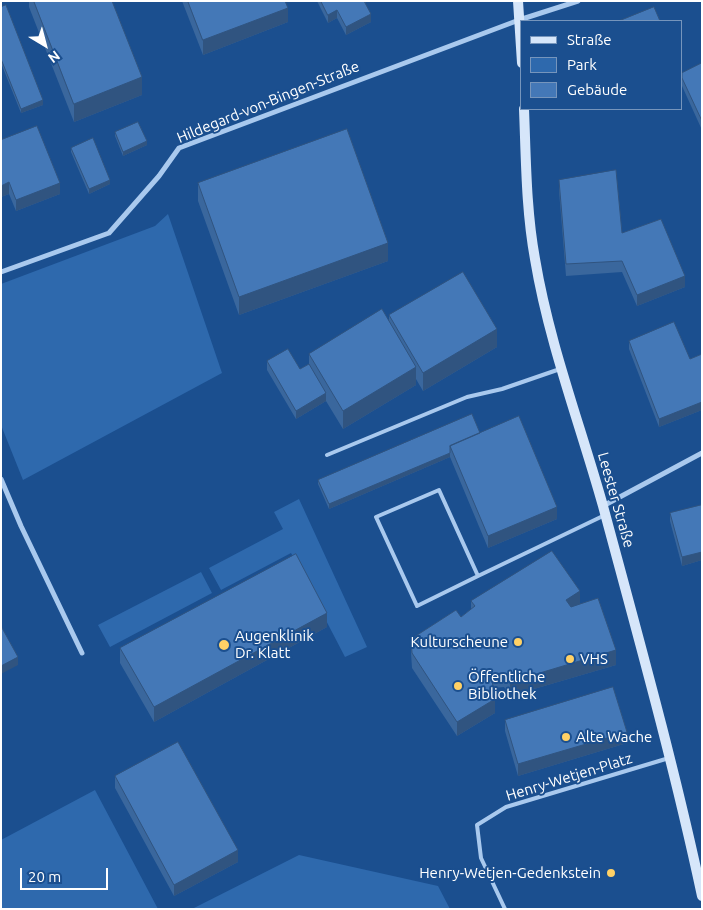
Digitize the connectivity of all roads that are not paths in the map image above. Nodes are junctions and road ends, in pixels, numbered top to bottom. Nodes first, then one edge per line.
1 (518, 1) edge
2 (578, 1) edge
3 (519, 20) junction
4 (520, 34) edge
5 (524, 110) edge
6 (1, 272) edge
7 (562, 368) junction
8 (702, 453) edge
9 (327, 455) dead end
10 (1, 479) edge
11 (604, 510) junction
12 (478, 576) junction
13 (82, 653) dead end
14 (671, 757) junction
15 (702, 896) edge
16 (505, 909) edge

1 - 3 street
2 - 3 street, Hildegard-von-Bingen-Straße
3 - 4 street
3 - 6 street, Hildegard-von-Bingen-Straße
5 - 7 street, Leester Straße
7 - 9 lane
7 - 11 street, Leester Straße
8 - 11 street
10 - 13 street
11 - 12 lane
11 - 14 street, Leester Straße
12 - 12 lane
14 - 15 street, Leester Straße
14 - 16 lane, Henry-Wetjen-Platz

